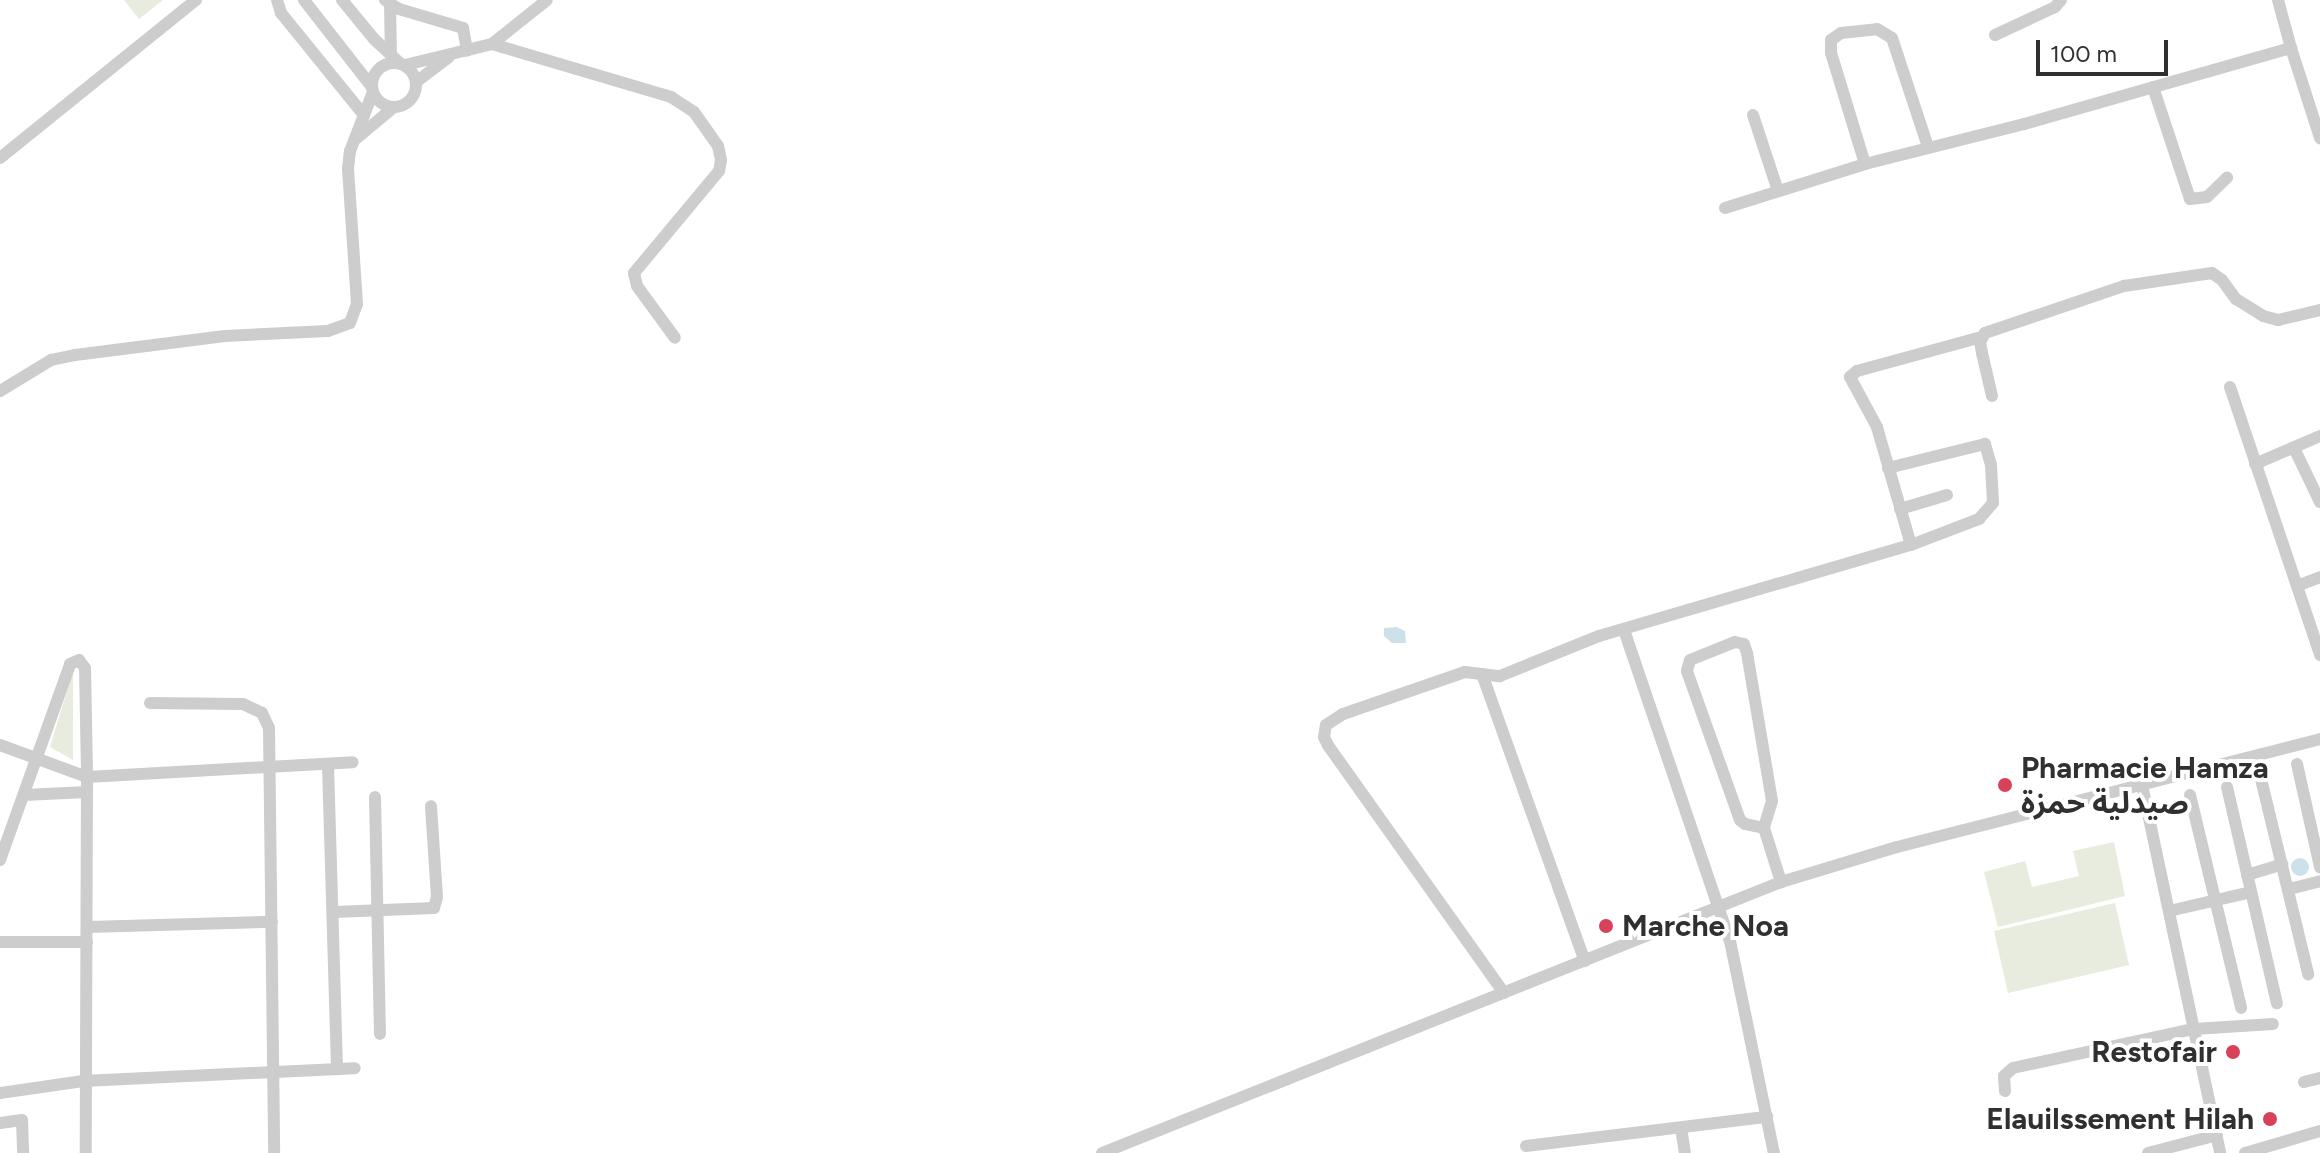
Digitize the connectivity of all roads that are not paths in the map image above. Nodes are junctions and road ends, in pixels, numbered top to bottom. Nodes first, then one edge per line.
1 (196, 0) edge
2 (277, 0) edge
3 (304, 0) edge
4 (342, 0) edge
5 (547, 0) edge
6 (2061, 0) edge
7 (2278, 0) edge
8 (388, 3) edge
9 (2048, 5) edge
10 (1995, 35) dead end
11 (492, 44) junction
12 (2291, 48) junction
13 (467, 51) junction
14 (452, 56) junction
15 (399, 61) junction
16 (416, 82) junction
17 (2153, 87) junction
18 (373, 90) junction
19 (394, 107) junction
20 (364, 115) junction
21 (1753, 115) dead end
22 (2320, 139) edge
23 (354, 140) junction
24 (1928, 147) junction
25 (0, 158) edge
26 (1865, 164) junction
27 (2227, 178) dead end
28 (1778, 191) junction
29 (1725, 208) dead end
30 (2320, 310) edge
31 (1981, 337) junction
32 (675, 338) dead end
33 (2230, 387) dead end
34 (0, 391) edge
35 (1992, 396) dead end
36 (2320, 436) edge
37 (2294, 448) junction
38 (2255, 464) junction
39 (1888, 468) junction
40 (1947, 495) dead end
41 (2320, 502) edge
42 (1900, 509) junction
43 (1911, 545) junction
44 (2320, 577) edge
45 (2297, 586) junction
46 (1624, 630) junction
47 (2320, 655) edge
48 (1482, 674) junction
49 (150, 703) dead end
50 (2320, 739) edge
51 (0, 745) edge
52 (36, 758) junction
53 (353, 762) dead end
54 (2297, 764) dead end
55 (328, 765) junction
56 (271, 767) junction
57 (87, 777) junction
58 (2261, 779) dead end
59 (2142, 785) junction
60 (2227, 787) dead end
61 (87, 792) junction
62 (24, 795) junction
63 (2190, 795) dead end
64 (375, 797) dead end
65 (431, 806) dead end
66 (1764, 828) junction
67 (0, 860) edge
68 (2282, 864) junction
69 (2320, 867) edge
70 (2247, 875) junction
71 (2320, 881) edge
72 (1781, 882) junction
73 (2289, 889) junction
74 (2251, 892) junction
75 (2215, 901) junction
76 (1720, 907) junction
77 (377, 911) junction
78 (2169, 911) junction
79 (334, 912) junction
80 (272, 922) junction
81 (88, 927) junction
82 (0, 942) edge
83 (87, 942) junction
84 (1585, 961) junction
85 (2308, 974) dead end
86 (1504, 993) junction
87 (2277, 1003) dead end
88 (2241, 1008) dead end
89 (2273, 1024) dead end
90 (2194, 1029) junction
91 (380, 1034) dead end
92 (337, 1067) junction
93 (355, 1068) dead end
94 (273, 1071) junction
95 (2320, 1078) edge
96 (83, 1081) junction
97 (2304, 1082) dead end
98 (2005, 1091) dead end
99 (0, 1093) edge
100 (1767, 1117) junction
101 (0, 1123) edge
102 (1681, 1128) junction
103 (2320, 1131) edge
104 (2217, 1135) junction
105 (1535, 1148) edge
106 (23, 1153) edge
107 (86, 1153) edge
108 (274, 1153) edge
109 (1102, 1153) edge
110 (1685, 1153) edge
111 (1774, 1153) edge
112 (2148, 1153) edge
113 (2220, 1153) edge
114 (2245, 1153) edge

1 - 25 street
2 - 20 street
3 - 18 street
4 - 15 street
5 - 11 street
6 - 9 street
7 - 12 street
8 - 13 street
8 - 15 street
9 - 10 street
11 - 13 street
11 - 32 street
12 - 17 street
12 - 22 street
13 - 14 street
14 - 15 street
14 - 16 street
15 - 16 street
15 - 18 street
16 - 19 street
17 - 24 street
17 - 27 street
18 - 19 street
18 - 20 street
19 - 23 street
20 - 23 street
21 - 28 street
23 - 34 street
24 - 26 street
24 - 26 street
26 - 28 street
28 - 29 street
30 - 31 street
31 - 35 street
31 - 39 street
33 - 38 street
36 - 37 street
37 - 38 street
37 - 41 street
38 - 45 street
39 - 42 street
39 - 43 street
40 - 42 street
42 - 43 street
43 - 46 street
44 - 45 street
45 - 47 street
46 - 48 street
46 - 76 street
48 - 84 street
48 - 86 street
49 - 56 street
50 - 59 street
51 - 52 street
52 - 57 street
52 - 57 street
52 - 62 street
53 - 55 street
54 - 69 street
55 - 56 street
55 - 79 street
56 - 57 street
56 - 80 street
57 - 61 street
58 - 68 street
59 - 72 street
59 - 78 street
60 - 70 street
61 - 62 street
61 - 81 street
62 - 67 street
63 - 75 street
64 - 77 street
65 - 77 street
66 - 66 street
66 - 72 street
68 - 70 street
68 - 73 street
70 - 74 street
71 - 73 street
72 - 76 street
73 - 85 street
74 - 75 street
74 - 87 street
75 - 78 street
75 - 88 street
76 - 84 street
76 - 100 street
77 - 79 street
77 - 91 street
78 - 90 street
79 - 92 street
80 - 81 street
80 - 94 street
81 - 83 street
82 - 83 street
83 - 96 street
84 - 86 street
86 - 109 street
89 - 90 street
90 - 98 street
90 - 104 street
92 - 93 street
92 - 94 street
94 - 96 street
94 - 108 street
95 - 97 street
96 - 99 street
96 - 107 street
100 - 102 street
100 - 111 street
101 - 106 street
102 - 105 street
102 - 110 street
103 - 114 street
104 - 112 street
104 - 113 street

